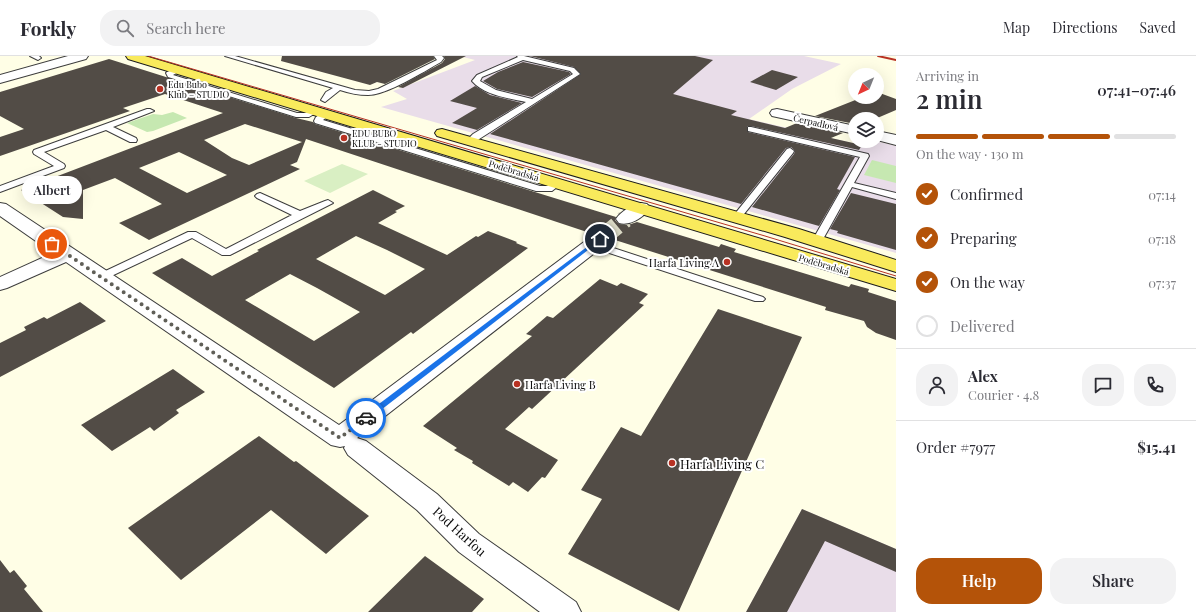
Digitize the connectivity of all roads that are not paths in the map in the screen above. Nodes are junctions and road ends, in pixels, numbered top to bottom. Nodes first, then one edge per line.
1 (82, 56) edge
2 (132, 56) edge
3 (228, 56) edge
4 (437, 56) edge
5 (521, 57) edge
6 (42, 59) edge
7 (0, 67) edge
8 (0, 79) edge
9 (340, 87) junction
10 (532, 101) junction
11 (319, 105) junction
12 (150, 111) dead end
13 (777, 113) dead end
14 (106, 126) junction
15 (750, 129) dead end
16 (848, 129) edge
17 (884, 137) edge
18 (132, 140) dead end
19 (896, 140) edge
20 (470, 141) junction
21 (790, 151) dead end
22 (849, 184) junction
23 (0, 189) edge
24 (260, 196) dead end
25 (896, 196) edge
26 (328, 203) dead end
27 (0, 208) edge
28 (640, 208) junction
29 (300, 215) junction
30 (737, 217) junction
31 (625, 219) tunnel mouth
32 (598, 241) joint
33 (817, 241) junction
34 (67, 254) junction
35 (896, 266) edge
36 (101, 277) junction
37 (0, 284) edge
38 (896, 285) edge
39 (759, 299) dead end
40 (349, 443) junction
41 (565, 612) edge

1 - 6 street
2 - 11 main road, Poděbradská
3 - 9 lane
4 - 9 lane
5 - 10 lane
5 - 10 lane
6 - 7 street
6 - 8 street
9 - 11 lane
10 - 20 lane
11 - 20 main road, Poděbradská
11 - 28 main road, Poděbradská
12 - 14 lane
13 - 16 street, Čerpadlová
14 - 18 lane
14 - 23 lane
15 - 22 lane
17 - 19 street
20 - 30 main road, Poděbradská
21 - 30 lane
22 - 25 lane
22 - 33 lane
24 - 29 lane
26 - 29 lane
27 - 34 street, Pod Harfou
28 - 31 street
28 - 38 main road, Poděbradská
29 - 36 lane
30 - 33 main road, Poděbradská
32 - 39 lane
32 - 40 street
33 - 35 main road, Poděbradská
34 - 36 street, Pod Harfou
34 - 37 street
36 - 40 street, Pod Harfou
40 - 41 street, Pod Harfou

